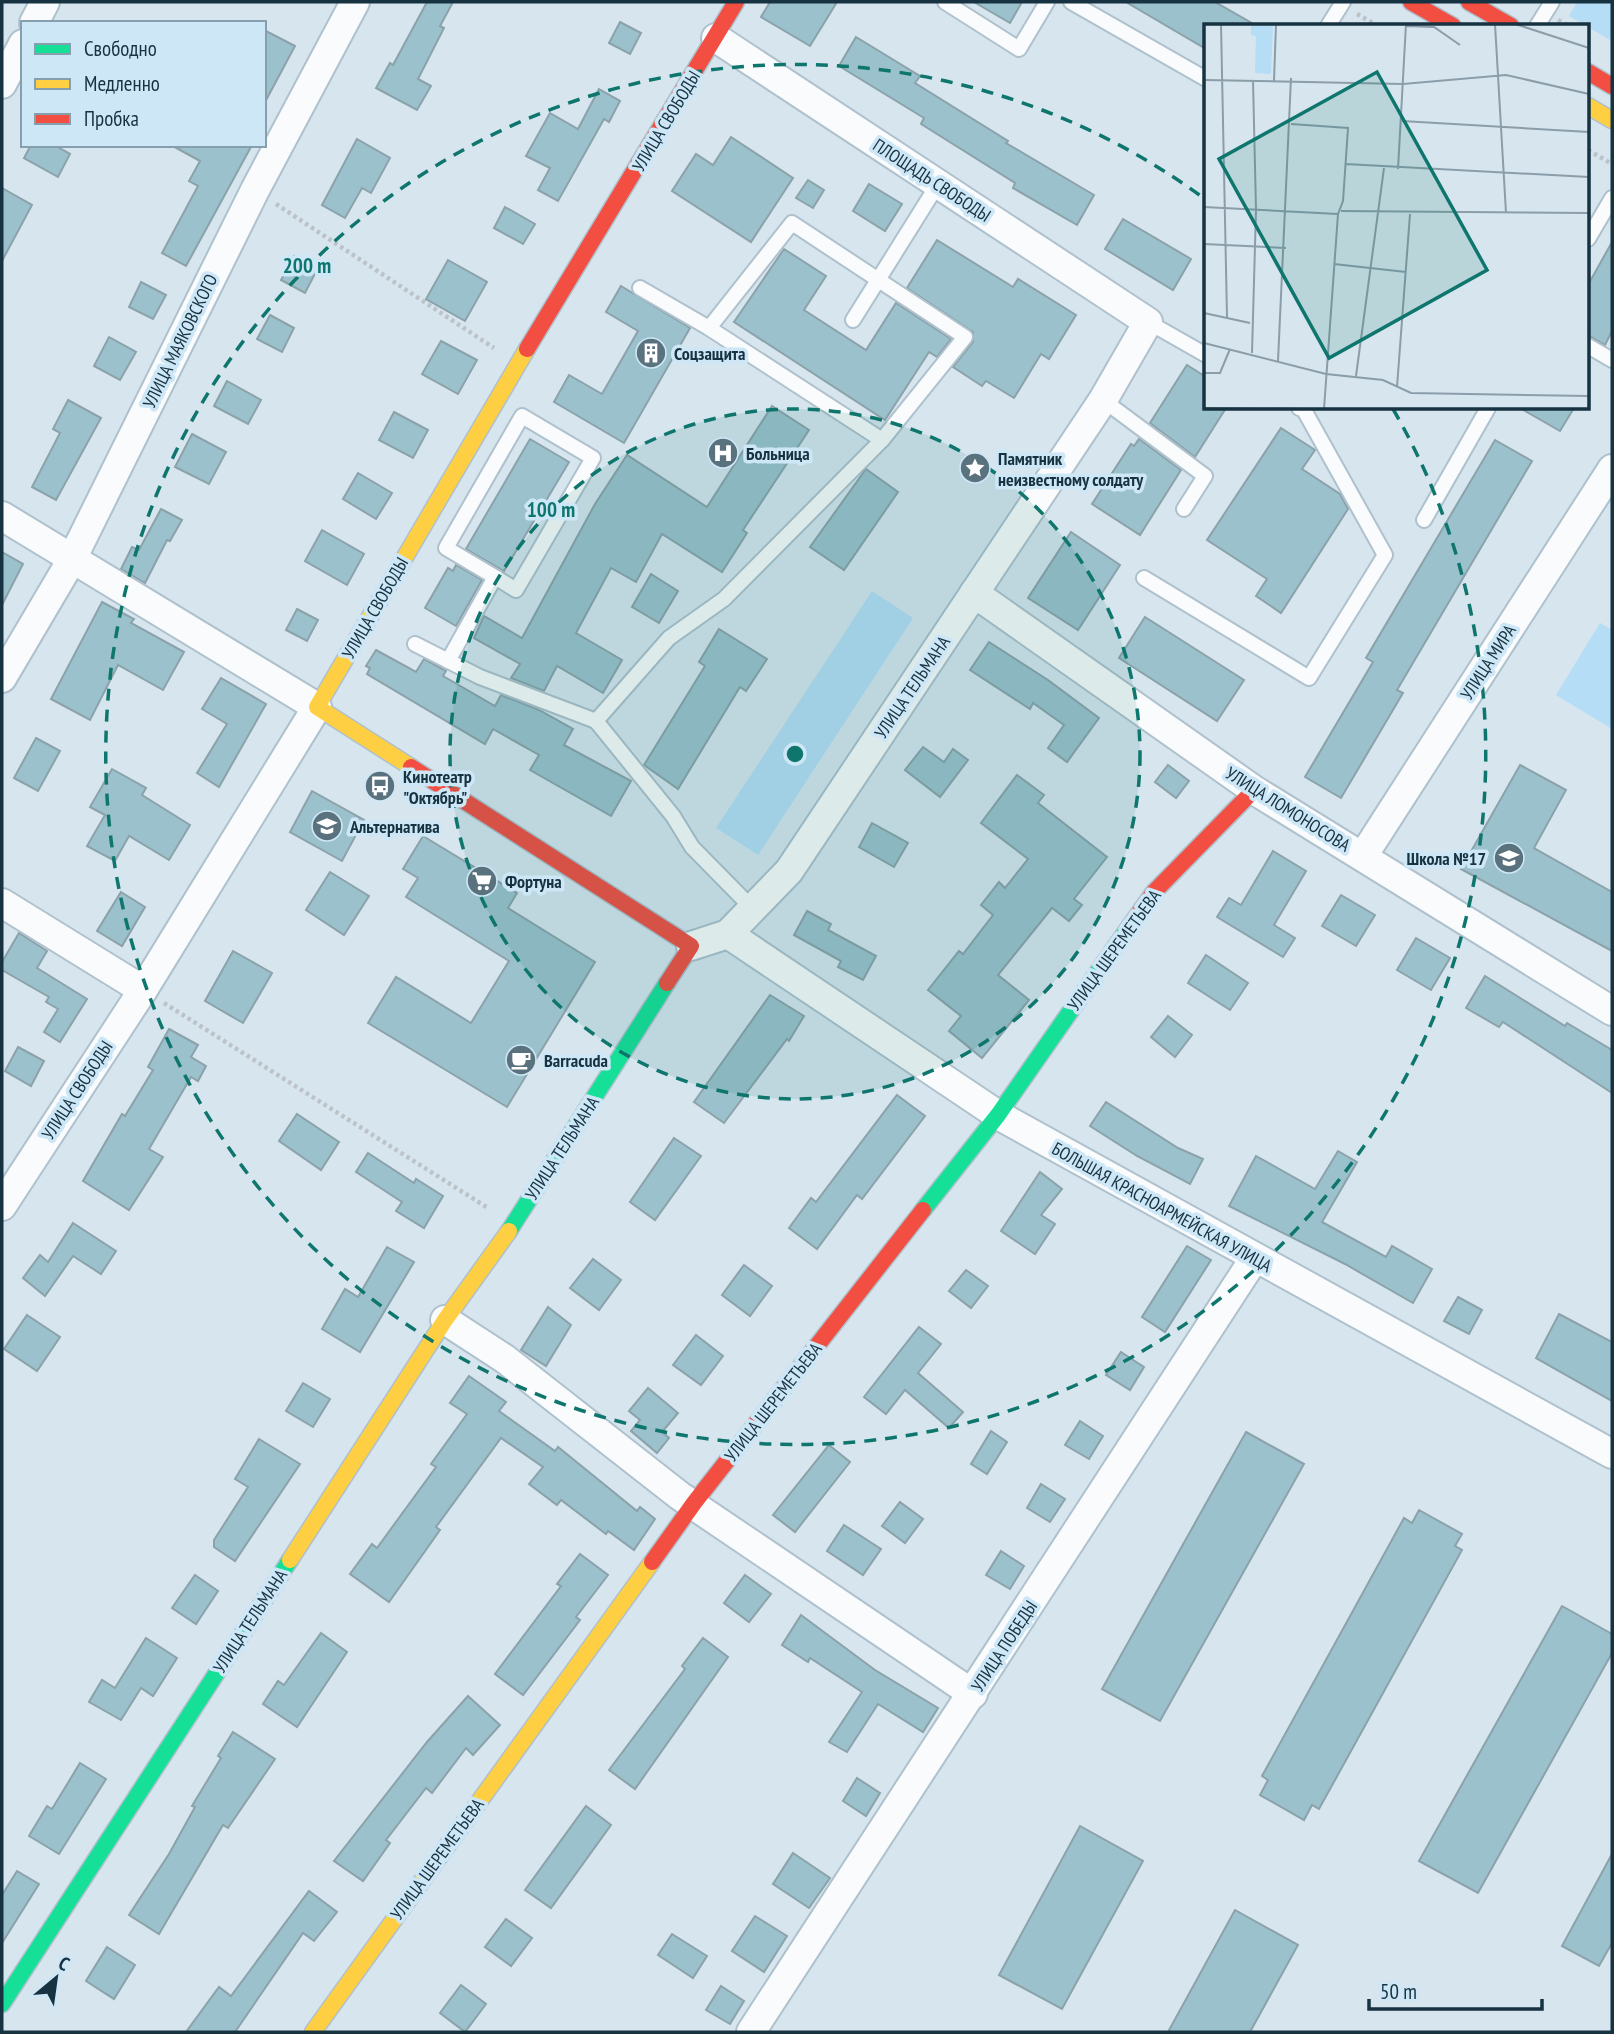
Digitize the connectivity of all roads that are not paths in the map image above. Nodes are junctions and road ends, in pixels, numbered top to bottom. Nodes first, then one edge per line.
1 (45, 2) edge
2 (355, 2) edge
3 (736, 2) edge
4 (945, 2) edge
5 (1046, 2) edge
6 (1071, 2) edge
7 (1411, 2) edge
8 (1469, 2) edge
9 (1552, 2) edge
10 (1342, 3) edge
11 (35, 21) edge
12 (1329, 24) edge
13 (1450, 24) edge
14 (1508, 24) edge
15 (1539, 24) edge
16 (716, 38) junction
17 (21, 48) edge
18 (1590, 73) edge
19 (1204, 78) edge
20 (2, 84) edge
21 (1612, 86) edge
22 (1590, 107) edge
23 (1612, 120) edge
24 (938, 184) junction
25 (1612, 198) edge
26 (1590, 236) edge
27 (879, 280) junction
28 (640, 288) dead end
29 (853, 320) dead end
30 (1148, 322) junction
31 (709, 328) junction
32 (1590, 347) edge
33 (1204, 354) edge
34 (1612, 360) edge
35 (1103, 400) junction
36 (1304, 410) edge
37 (1487, 410) edge
38 (883, 440) junction
39 (1612, 469) edge
40 (1603, 505) edge
41 (1184, 509) dead end
42 (2, 516) edge
43 (1424, 520) dead end
44 (71, 561) junction
45 (495, 578) junction
46 (1144, 578) dead end
47 (974, 593) junction
48 (415, 644) dead end
49 (448, 661) junction
50 (2, 678) edge
51 (317, 707) junction
52 (596, 721) junction
53 (1254, 790) junction
54 (1363, 856) junction
55 (2, 903) edge
56 (754, 910) junction
57 (728, 934) junction
58 (691, 946) junction
59 (143, 990) junction
60 (1612, 1011) edge
61 (998, 1115) junction
62 (2, 1206) edge
63 (1254, 1259) junction
64 (445, 1320) junction
65 (1612, 1454) edge
66 (694, 1503) junction
67 (973, 1694) junction
68 (2, 2004) edge
69 (313, 2032) edge
70 (751, 2032) edge

1 - 11 street
2 - 44 street, УЛИЦА МАЯКОВСКОГО
3 - 16 street, УЛИЦА СВОБОДЫ
4 - 5 lane
6 - 19 lane
7 - 13 street
8 - 14 street
9 - 15 lane
10 - 12 lane
16 - 24 street, ПЛОЩАДЬ СВОБОДЫ
16 - 51 street, УЛИЦА СВОБОДЫ
17 - 20 street
18 - 21 street
22 - 23 street
24 - 27 lane
24 - 30 street, ПЛОЩАДЬ СВОБОДЫ
25 - 26 lane
27 - 29 lane
27 - 31 lane
27 - 38 lane
28 - 31 lane
30 - 33 lane
30 - 35 street, УЛИЦА ТЕЛЬМАНА
31 - 38 lane
32 - 34 lane
35 - 41 lane
35 - 47 street, УЛИЦА ТЕЛЬМАНА
36 - 46 lane
37 - 43 lane
38 - 52 lane
39 - 40 street, УЛИЦА МИРА
40 - 54 street, УЛИЦА МИРА
42 - 44 street
44 - 50 street, УЛИЦА МАЯКОВСКОГО
44 - 51 street
45 - 45 lane
45 - 49 lane
47 - 53 street, УЛИЦА ЛОМОНОСОВА
47 - 56 street, УЛИЦА ТЕЛЬМАНА
48 - 49 lane
49 - 52 lane
51 - 58 street
51 - 59 street, УЛИЦА СВОБОДЫ
52 - 56 lane
53 - 54 street, УЛИЦА ЛОМОНОСОВА
53 - 61 street, УЛИЦА ШЕРЕМЕТЬЕВА
54 - 60 street, УЛИЦА ЛОМОНОСОВА
55 - 59 street
56 - 57 street, УЛИЦА ТЕЛЬМАНА
57 - 58 street, УЛИЦА ТЕЛЬМАНА
57 - 61 street, БОЛЬШАЯ КРАСНОАРМЕЙСКАЯ УЛИЦА
58 - 64 street, УЛИЦА ТЕЛЬМАНА
59 - 62 street, УЛИЦА СВОБОДЫ
61 - 63 street, БОЛЬШАЯ КРАСНОАРМЕЙСКАЯ УЛИЦА
61 - 66 street, УЛИЦА ШЕРЕМЕТЬЕВА
63 - 65 street, БОЛЬШАЯ КРАСНОАРМЕЙСКАЯ УЛИЦА
63 - 67 street, УЛИЦА ПОБЕДЫ
64 - 66 street
64 - 68 street, УЛИЦА ТЕЛЬМАНА
66 - 67 street
66 - 69 street, УЛИЦА ШЕРЕМЕТЬЕВА
67 - 70 street, УЛИЦА ПОБЕДЫ

